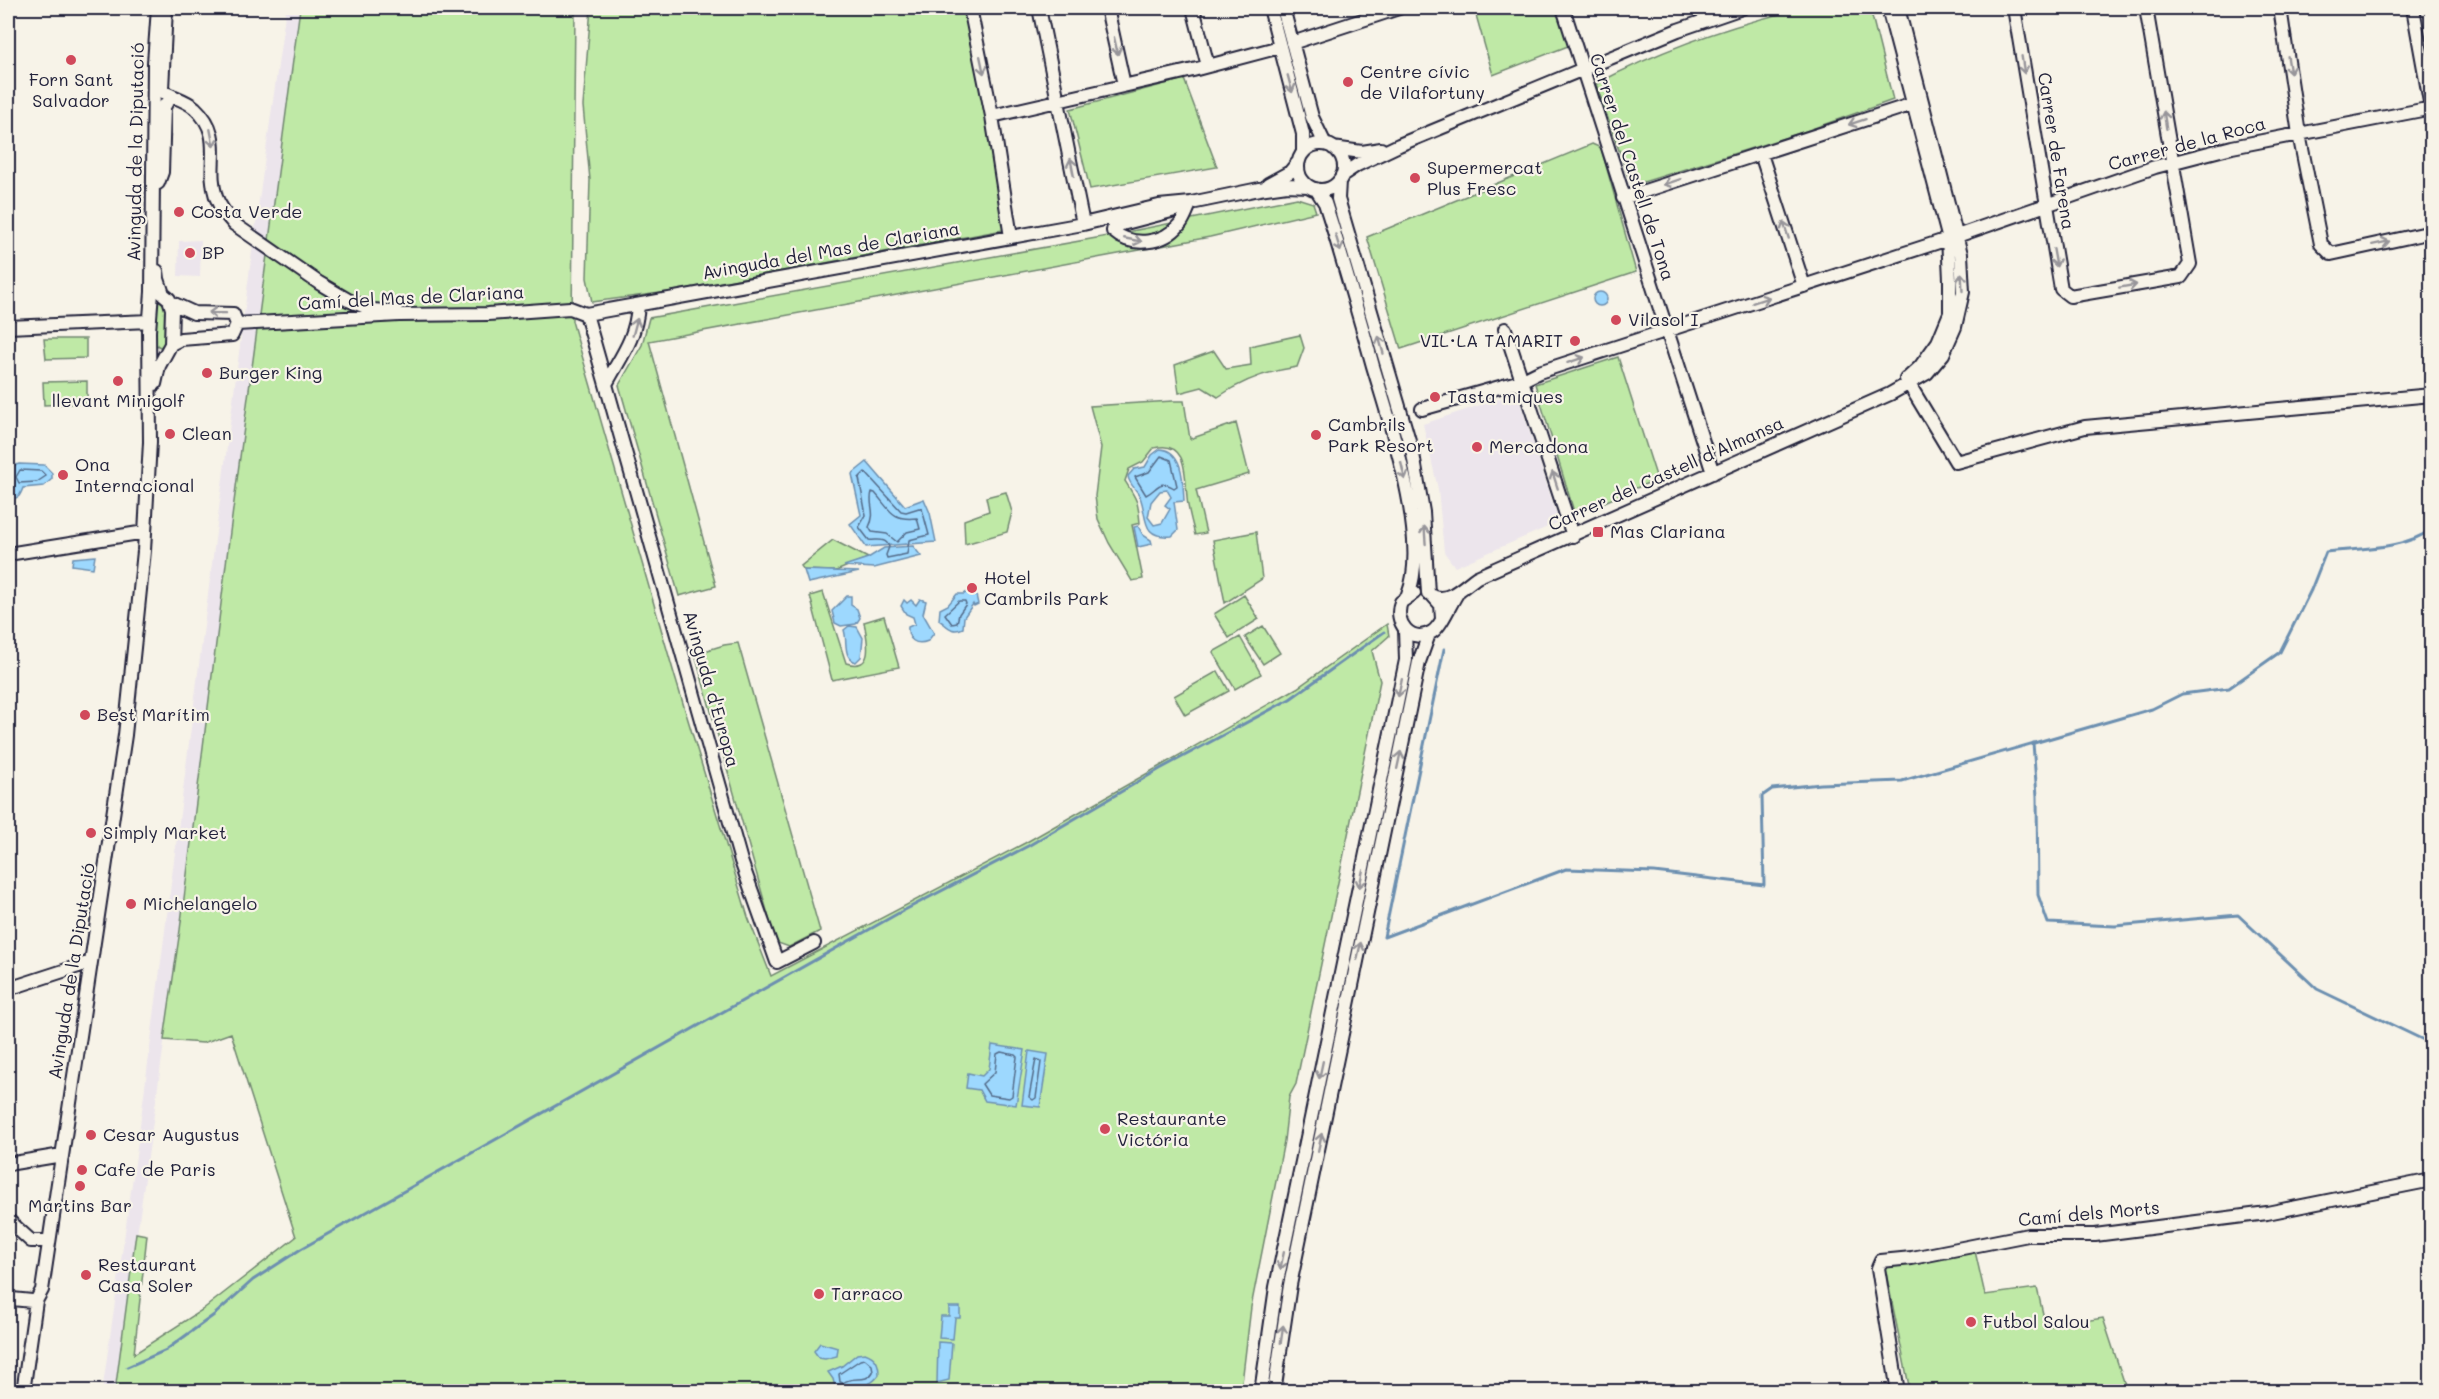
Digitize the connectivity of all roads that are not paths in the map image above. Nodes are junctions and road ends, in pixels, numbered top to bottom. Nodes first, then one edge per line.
1 (158, 8) edge
2 (166, 8) edge
3 (970, 8) edge
4 (1039, 8) edge
5 (1107, 8) edge
6 (1193, 8) edge
7 (1270, 8) edge
8 (1283, 8) edge
9 (1399, 8) edge
10 (1563, 8) edge
11 (1738, 8) edge
12 (1888, 8) edge
13 (1898, 8) edge
14 (2014, 8) edge
15 (2146, 8) edge
16 (2280, 8) edge
17 (2414, 8) edge
18 (1286, 45) junction
19 (1208, 66) junction
20 (1582, 70) junction
21 (1124, 86) junction
22 (162, 91) junction
23 (175, 97) junction
24 (1058, 100) junction
25 (1913, 104) junction
26 (2431, 109) edge
27 (2432, 113) edge
28 (992, 116) junction
29 (2299, 134) junction
30 (1399, 145) junction
31 (1329, 146) junction
32 (1761, 154) junction
33 (1301, 157) junction
34 (2172, 163) junction
35 (1340, 178) junction
36 (158, 183) junction
37 (1312, 187) junction
38 (1259, 189) junction
39 (1623, 198) junction
40 (1191, 203) junction
41 (2046, 205) junction
42 (1159, 206) junction
43 (1083, 224) junction
44 (1114, 226) junction
45 (2432, 232) edge
46 (1011, 237) junction
47 (1953, 237) junction
48 (1804, 286) junction
49 (161, 298) junction
50 (639, 305) junction
51 (586, 314) junction
52 (399, 315) junction
53 (149, 321) junction
54 (237, 324) junction
55 (8, 327) edge
56 (1505, 329) dead end
57 (1666, 330) junction
58 (169, 347) junction
59 (149, 349) junction
60 (597, 352) junction
61 (619, 362) junction
62 (1521, 381) junction
63 (1907, 381) junction
64 (606, 384) junction
65 (2432, 395) edge
66 (1422, 408) dead end
67 (150, 442) junction
68 (1713, 473) junction
69 (146, 532) junction
70 (1573, 536) junction
71 (8, 555) edge
72 (1458, 591) junction
73 (1408, 595) junction
74 (1432, 595) junction
75 (1442, 620) junction
76 (1405, 630) junction
77 (1430, 634) junction
78 (814, 943) dead end
79 (91, 962) junction
80 (8, 989) edge
81 (62, 1155) junction
82 (8, 1164) edge
83 (2432, 1180) edge
84 (8, 1220) edge
85 (49, 1241) junction
86 (42, 1290) junction
87 (8, 1296) edge
88 (32, 1300) dead end
89 (23, 1392) edge
90 (30, 1392) edge
91 (1261, 1392) edge
92 (1274, 1392) edge
93 (1898, 1392) edge

1 - 22 street
1 - 49 street, Avinguda de la Diputació
2 - 22 street, Avinguda de la Diputació
3 -> 28 street
4 - 24 street
5 -> 21 street
6 - 19 street
7 - 18 street
8 - 18 street
9 - 18 street
10 - 20 street, Carrer del Castell de Tona
11 - 20 street
12 - 25 street, Carrer del Castell d'Almansa
13 - 47 street, Carrer del Castell d'Almansa
14 -> 41 street, Carrer de Farena
34 -> 15 street
16 -> 29 street
17 - 26 street
18 - 19 street
18 - 31 street
18 -> 33 street
19 - 21 street
20 - 30 street
20 - 39 street, Carrer del Castell de Tona
21 - 24 street
22 - 23 street
22 - 36 street, Avinguda de la Diputació
23 - 36 street
23 -> 52 street
24 - 28 street
43 -> 24 street
25 -> 32 street
25 - 47 street, Carrer del Castell d'Almansa
26 - 27 street
26 - 29 street, Carrer de la Roca
28 - 46 street
29 - 34 street, Carrer de la Roca
29 -> 45 street
30 - 31 street
30 - 35 street
31 - 33 street
31 - 35 street
32 -> 39 street
48 -> 32 street
33 - 37 street
33 - 38 street, Avinguda del Mas de Clariana
34 - 41 street, Carrer de la Roca
41 -> 34 street, Carrer de Farena
35 - 37 street
74 -> 35 street
36 - 49 street, Avinguda de la Diputació
37 - 38 street, Avinguda del Mas de Clariana
37 -> 73 street
38 - 40 street, Avinguda del Mas de Clariana
39 - 57 street, Carrer del Castell de Tona
40 - 42 street, Avinguda del Mas de Clariana
40 - 44 street, Avinguda del Mas de Clariana
44 -> 40 street
41 - 47 street, Carrer de la Roca
42 - 43 street, Avinguda del Mas de Clariana
42 - 44 street, Avinguda del Mas de Clariana
43 - 44 street, Avinguda del Mas de Clariana
43 - 46 street, Avinguda del Mas de Clariana
46 - 50 street, Avinguda del Mas de Clariana
47 - 48 street, Carrer de la Roca
47 - 63 street, Carrer del Castell d'Almansa
57 -> 48 street, Carrer de la Roca
49 - 53 street, Avinguda de la Diputació
54 -> 49 street
49 - 58 street, Avinguda de la Diputació
50 - 51 street, Avinguda del Mas de Clariana
61 -> 50 street
51 - 52 street, Camí del Mas de Clariana
51 - 60 street, Avinguda d'Europa
52 - 54 street, Camí del Mas de Clariana
53 - 55 street
53 - 59 street, Avinguda de la Diputació
54 - 58 street
56 - 62 street
62 -> 57 street, Carrer de la Roca
57 - 68 street, Carrer del Castell de Tona
58 - 59 street
58 - 67 street, Avinguda de la Diputació
59 - 67 street, Avinguda de la Diputació
60 - 61 street
60 - 64 street, Avinguda d'Europa
61 - 64 street
62 - 66 street, Carrer de la Roca
70 -> 62 street
63 - 65 street
63 - 68 street, Carrer del Castell d'Almansa
64 - 78 street, Avinguda d'Europa
67 - 69 street, Avinguda de la Diputació
68 - 70 street, Carrer del Castell d'Almansa
69 - 71 street
69 - 79 street, Avinguda de la Diputació
70 - 72 street, Carrer del Castell d'Almansa
72 - 74 street, Carrer del Castell d'Almansa
72 - 75 street, Carrer del Castell d'Almansa
73 - 74 street
73 - 76 street
74 - 75 street
75 - 77 street
76 - 77 street
76 -> 91 street
92 -> 77 street
79 - 80 street
79 - 81 street, Avinguda de la Diputació
81 - 82 street
81 - 85 street, Avinguda de la Diputació
83 - 93 street, Camí dels Morts
84 - 85 street
85 - 86 street, Avinguda de la Diputació
86 - 89 street
86 - 90 street
87 - 88 street

